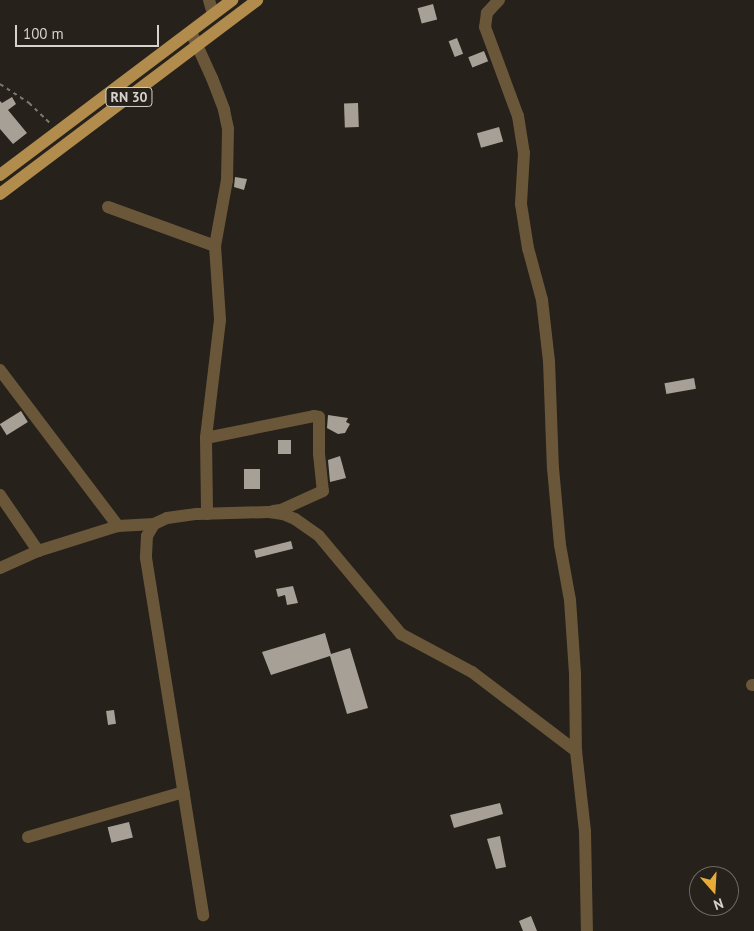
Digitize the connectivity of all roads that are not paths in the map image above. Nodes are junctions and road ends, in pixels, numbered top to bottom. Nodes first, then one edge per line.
1 (209, 0) edge
2 (232, 0) edge
3 (257, 0) edge
4 (499, 0) edge
5 (213, 14) junction
6 (190, 32) junction
7 (197, 46) junction
8 (0, 175) edge
9 (0, 194) edge
10 (108, 207) dead end
11 (215, 246) junction
12 (0, 370) edge
13 (206, 438) junction
14 (0, 495) edge
15 (269, 512) junction
16 (207, 514) junction
17 (154, 524) junction
18 (118, 526) junction
19 (38, 551) junction
20 (0, 568) edge
21 (576, 751) junction
22 (184, 792) junction
23 (28, 838) dead end
24 (203, 915) dead end
25 (587, 931) edge

1 - 5 street
2 - 5 main road, RN 30
3 - 7 main road, RN 30 / RN 30
4 - 21 street
5 - 6 main road, RN 30
6 - 7 street
6 - 8 main road, RN 30
7 - 9 main road, RN 30 / RN 30
7 - 11 street
10 - 11 street
11 - 13 street
12 - 18 street
13 - 15 street
13 - 16 street
14 - 19 street
15 - 16 street
15 - 21 street
16 - 17 street
17 - 18 street
17 - 22 street
18 - 19 street
19 - 20 street
21 - 25 street
22 - 23 street
22 - 24 street

